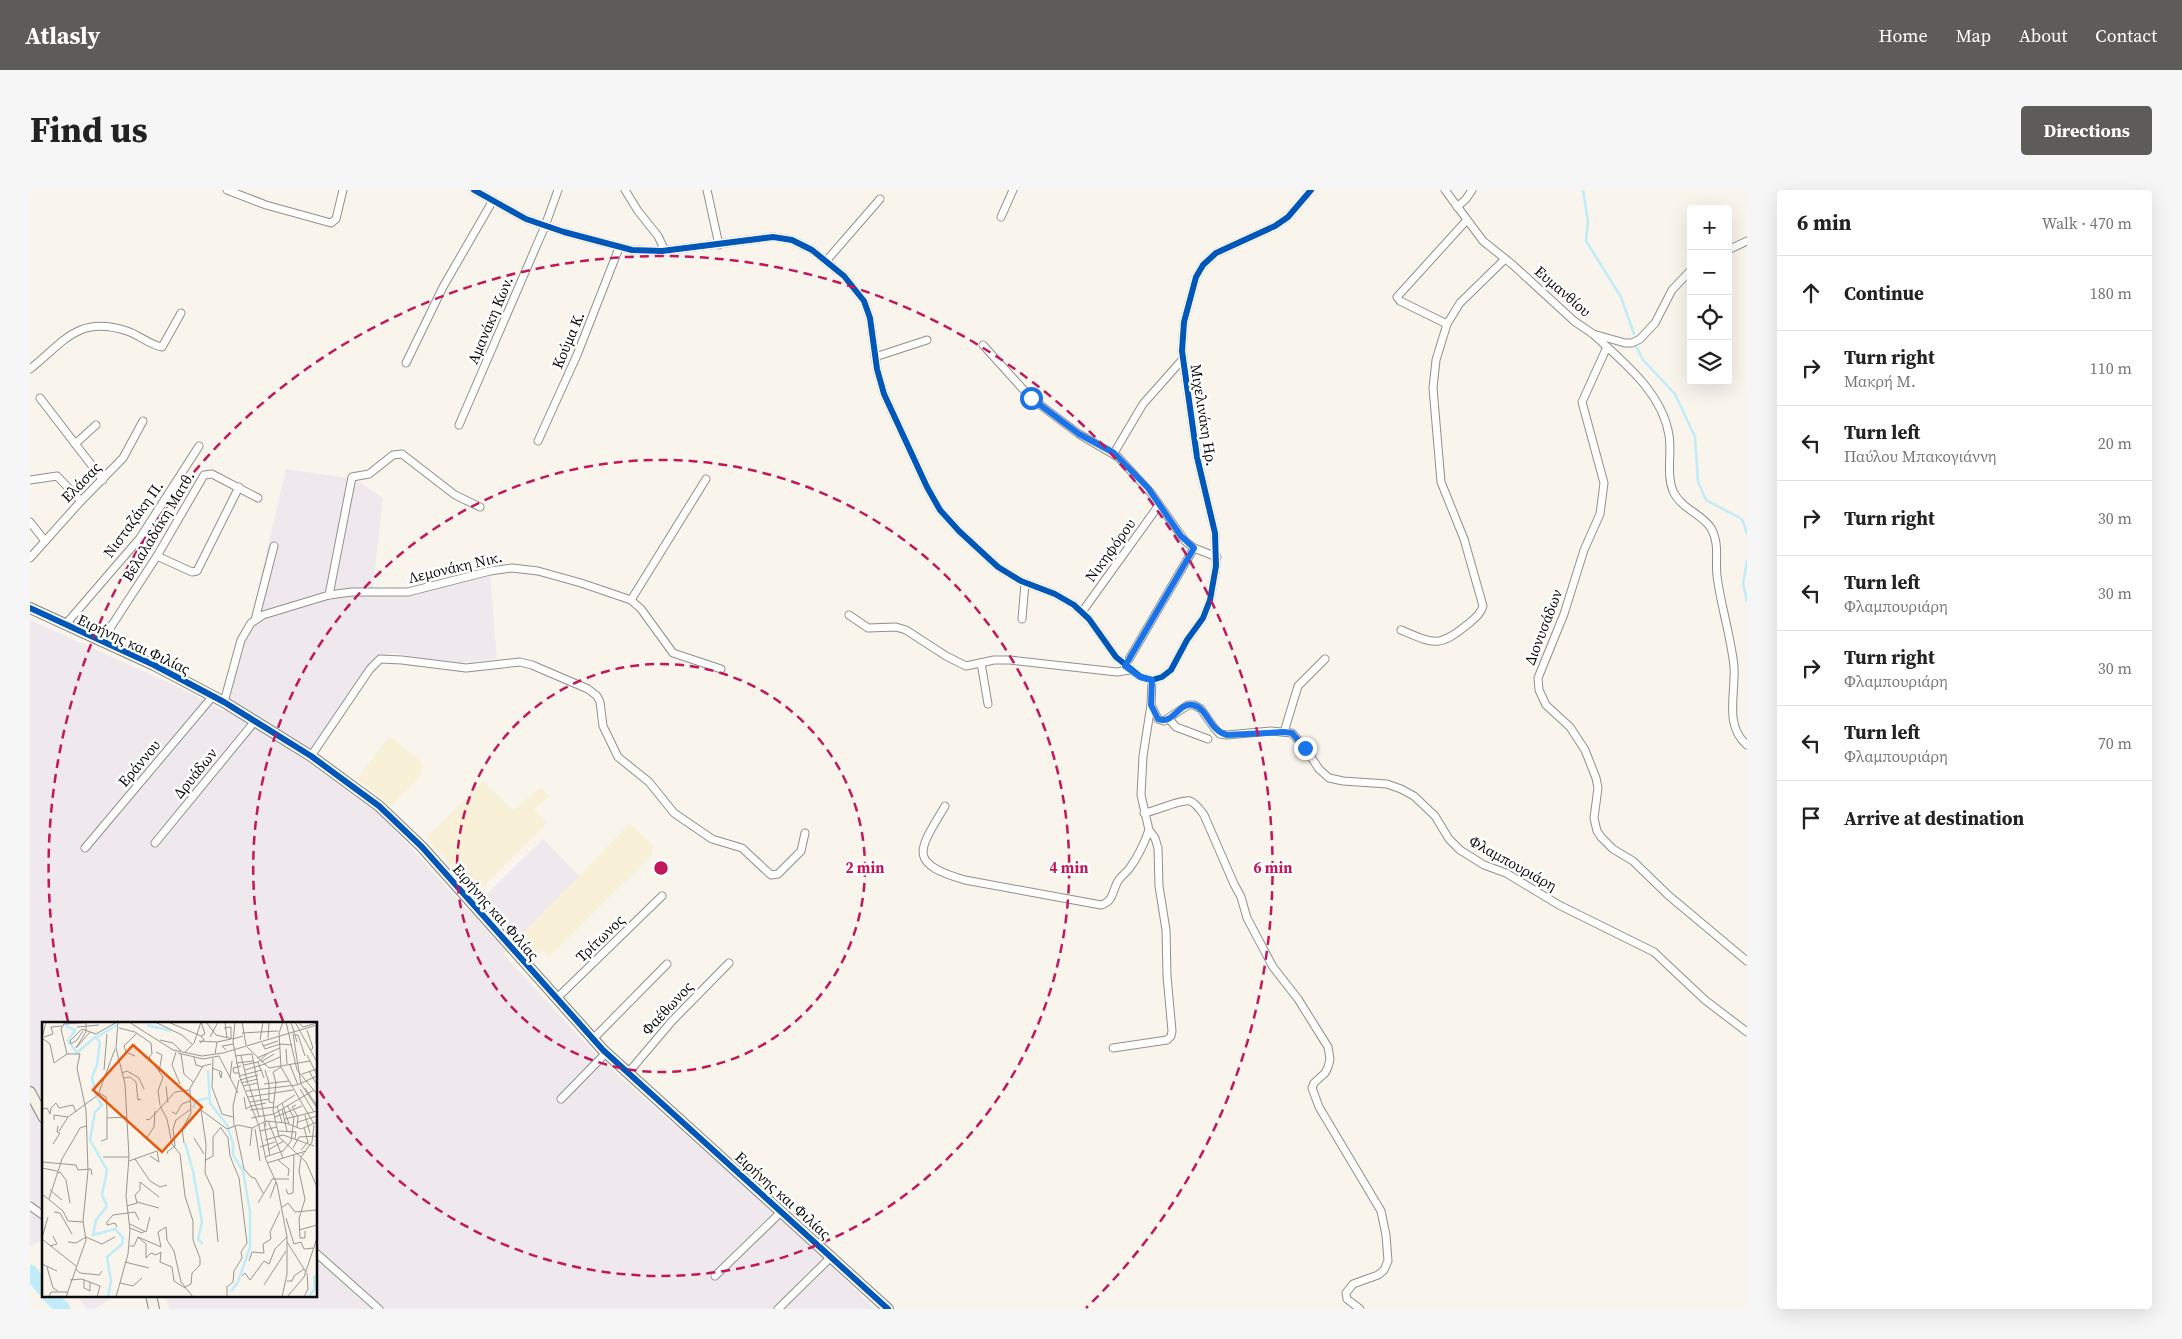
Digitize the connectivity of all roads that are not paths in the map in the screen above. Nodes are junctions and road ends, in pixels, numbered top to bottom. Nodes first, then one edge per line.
1 (227, 190) edge
2 (343, 190) edge
3 (474, 190) edge
4 (558, 190) edge
5 (625, 190) edge
6 (707, 190) edge
7 (1013, 190) edge
8 (1311, 190) edge
9 (1445, 190) edge
10 (1472, 190) edge
11 (880, 199) dead end
12 (492, 202) junction
13 (1457, 207) junction
14 (1001, 217) dead end
15 (1466, 221) junction
16 (545, 226) junction
17 (1747, 241) edge
18 (719, 244) junction
19 (619, 248) junction
20 (1732, 248) edge
21 (664, 251) junction
22 (1505, 259) junction
23 (827, 260) junction
24 (1687, 274) edge
25 (181, 313) dead end
26 (1447, 324) junction
27 (1593, 334) junction
28 (927, 340) dead end
29 (983, 345) dead end
30 (1607, 347) junction
31 (875, 357) junction
32 (1182, 360) junction
33 (406, 363) dead end
34 (30, 369) edge
35 (40, 398) dead end
36 (143, 421) dead end
37 (96, 425) dead end
38 (460, 425) dead end
39 (538, 441) dead end
40 (75, 444) junction
41 (199, 446) dead end
42 (1114, 453) junction
43 (706, 479) dead end
44 (30, 480) edge
45 (103, 480) junction
46 (239, 487) junction
47 (258, 498) dead end
48 (81, 501) junction
49 (1159, 505) junction
50 (480, 508) dead end
51 (30, 522) edge
52 (45, 541) junction
53 (274, 546) dead end
54 (1194, 548) junction
55 (157, 556) junction
56 (30, 558) edge
57 (1216, 558) junction
58 (1025, 583) junction
59 (330, 595) junction
60 (631, 600) junction
61 (30, 608) edge
62 (1082, 612) junction
63 (849, 615) dead end
64 (1022, 619) dead end
65 (254, 621) junction
66 (65, 625) junction
67 (1401, 630) dead end
68 (101, 642) junction
69 (1325, 659) dead end
70 (981, 663) junction
71 (1128, 668) junction
72 (721, 669) dead end
73 (1152, 680) junction
74 (213, 696) junction
75 (224, 702) junction
76 (988, 704) dead end
77 (1151, 705) junction
78 (1169, 719) junction
79 (255, 721) junction
80 (1284, 732) junction
81 (1208, 739) dead end
82 (1747, 744) edge
83 (311, 756) junction
84 (945, 806) dead end
85 (1144, 813) junction
86 (1149, 830) junction
87 (805, 833) dead end
88 (156, 843) dead end
89 (85, 848) dead end
90 (662, 896) dead end
91 (1747, 961) edge
92 (729, 962) dead end
93 (667, 964) dead end
94 (556, 999) junction
95 (1747, 1032) edge
96 (593, 1039) junction
97 (1113, 1048) dead end
98 (606, 1053) junction
99 (628, 1073) junction
100 (31, 1099) edge
101 (560, 1099) dead end
102 (42, 1115) edge
103 (30, 1206) edge
104 (782, 1211) junction
105 (42, 1215) edge
106 (318, 1255) edge
107 (832, 1256) junction
108 (715, 1276) dead end
109 (151, 1296) edge
110 (154, 1309) edge
111 (379, 1309) edge
112 (778, 1309) edge
113 (888, 1309) edge
114 (1360, 1309) edge

1 - 2 street
3 - 12 street
4 - 16 street, Αμανάκη Κων.
5 - 21 street
6 - 18 street
7 - 14 street
8 - 32 street, Μιχελινάκη Ηρ.
9 - 13 street, Ευμανθίου
10 - 13 street
11 - 23 street
12 - 16 street
12 - 33 street
13 - 15 street, Ευμανθίου
15 - 22 street, Ευμανθίου
15 - 26 street
16 - 19 street
16 - 38 street, Αμανάκη Κων.
17 - 20 street
18 - 21 street
18 - 23 street
19 - 21 street
19 - 39 street, Κούμα Κ.
22 - 26 street
22 - 27 street, Ευμανθίου
23 - 31 street
24 - 27 street, Ευμανθίου
25 - 34 street
26 - 67 street
27 - 30 street
28 - 31 street
29 - 42 street
30 - 82 street
30 - 91 street, Διονυσάδων
31 - 58 street
32 - 42 street
32 - 57 street, Μιχελινάκη Ηρ.
35 - 40 street
36 - 45 street, Ελάσας
37 - 40 street
40 - 45 street
41 - 66 street, Νισταζάκη Π.
42 - 49 street
43 - 60 street
44 - 48 street
45 - 48 street, Ελάσας
46 - 47 street, Βελαλαδάκη Ματθ.
46 - 55 street, Βελαλαδάκη Ματθ.
46 - 55 street
48 - 52 street, Ελάσας
49 - 54 street
49 - 62 street, Νικηφόρου
50 - 59 street
51 - 52 street
52 - 56 street, Ελάσας
53 - 65 street
54 - 57 street
54 - 71 street
55 - 68 street, Βελαλαδάκη Ματθ.
57 - 73 street, Μιχελινάκη Ηρ.
58 - 62 street
58 - 64 street
59 - 60 street, Λεμονάκη Νικ.
59 - 65 street, Λεμονάκη Νικ.
60 - 72 street, Λεμονάκη Νικ.
61 - 66 street, Ειρήνης και Φιλίας
62 - 71 street
63 - 70 street
65 - 75 street
66 - 68 street, Ειρήνης και Φιλίας
68 - 74 street, Ειρήνης και Φιλίας
69 - 80 street
70 - 71 street
70 - 76 street
71 - 73 street
73 - 77 street
74 - 75 street, Ειρήνης και Φιλίας
74 - 89 street, Εράννου
75 - 79 street, Ειρήνης και Φιλίας
77 - 78 street
77 - 85 street
78 - 80 street
78 - 81 street
79 - 83 street, Ειρήνης και Φιλίας
79 - 88 street, Δρυάδων
80 - 95 street, Φλαμπουριάρη
83 - 87 street
83 - 94 street, Ειρήνης και Φιλίας
84 - 86 street
85 - 86 street
85 - 114 street
86 - 97 street
90 - 94 street, Τρίτωνος
92 - 99 street, Φαέθωνος
93 - 96 street
94 - 96 street, Ειρήνης και Φιλίας
96 - 98 street, Ειρήνης και Φιλίας
98 - 99 street, Ειρήνης και Φιλίας
98 - 101 street
99 - 104 street, Ειρήνης και Φιλίας
100 - 102 street
103 - 105 street
104 - 107 street, Ειρήνης και Φιλίας
104 - 108 street
106 - 111 street
107 - 112 street
107 - 113 street, Ειρήνης και Φιλίας
109 - 110 street

